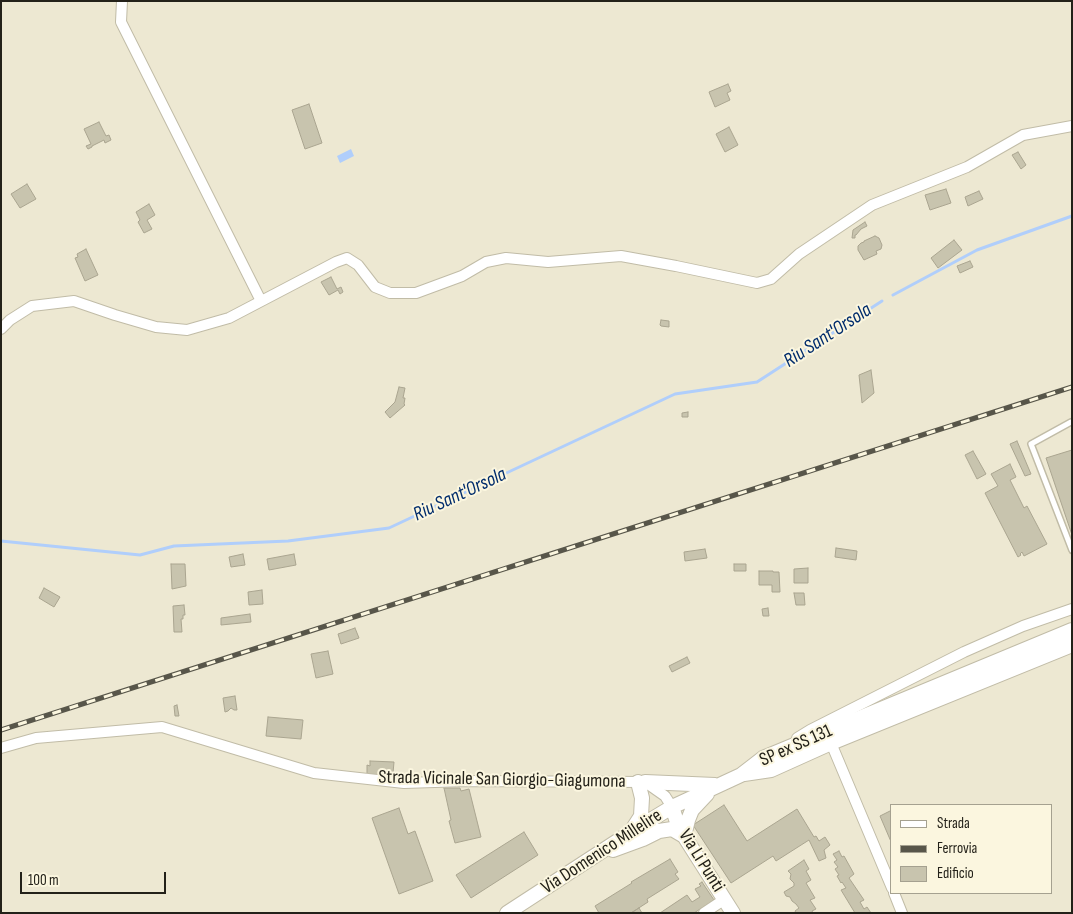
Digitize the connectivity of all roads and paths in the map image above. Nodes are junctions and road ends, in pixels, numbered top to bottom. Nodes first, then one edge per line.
1 (122, 1) edge
2 (1072, 126) edge
3 (261, 301) junction
4 (1, 329) edge
5 (1071, 422) edge
6 (1072, 550) edge
7 (1072, 609) edge
8 (1072, 630) edge
9 (1072, 645) edge
10 (831, 743) junction
11 (797, 745) junction
12 (1, 748) edge
13 (741, 775) junction
14 (641, 782) junction
15 (716, 787) junction
16 (672, 807) junction
17 (630, 832) junction
18 (684, 836) junction
19 (589, 860) junction
20 (890, 883) edge
21 (894, 894) edge
22 (725, 899) junction
23 (507, 913) edge
24 (704, 913) edge
25 (733, 913) edge
26 (902, 913) edge

1 - 3 street
2 - 3 street
3 - 4 street
5 - 6 lane
7 - 11 street
8 - 11 main road, SP ex SS 131
9 - 10 main road, SP ex SS 131
10 - 13 main road, SP ex SS 131
10 - 20 street
11 - 13 main road, SP ex SS 131
12 - 14 street, Strada Vicinale San Giorgio-Giagumona
13 - 15 main road, Via Domenico Millelire
14 - 15 main road
14 - 16 street, Strada Vicinale San Giorgio-Giagumona
14 - 17 main road
15 - 16 main road, Via Domenico Millelire
15 - 18 main road
16 - 17 main road, Via Domenico Millelire
16 - 18 main road, Via Li Punti
17 - 19 main road, Via Domenico Millelire
18 - 19 main road
18 - 22 main road, Via Li Punti
19 - 23 main road, Via Domenico Millelire
21 - 26 street
22 - 24 street
22 - 25 main road, Via Li Punti

